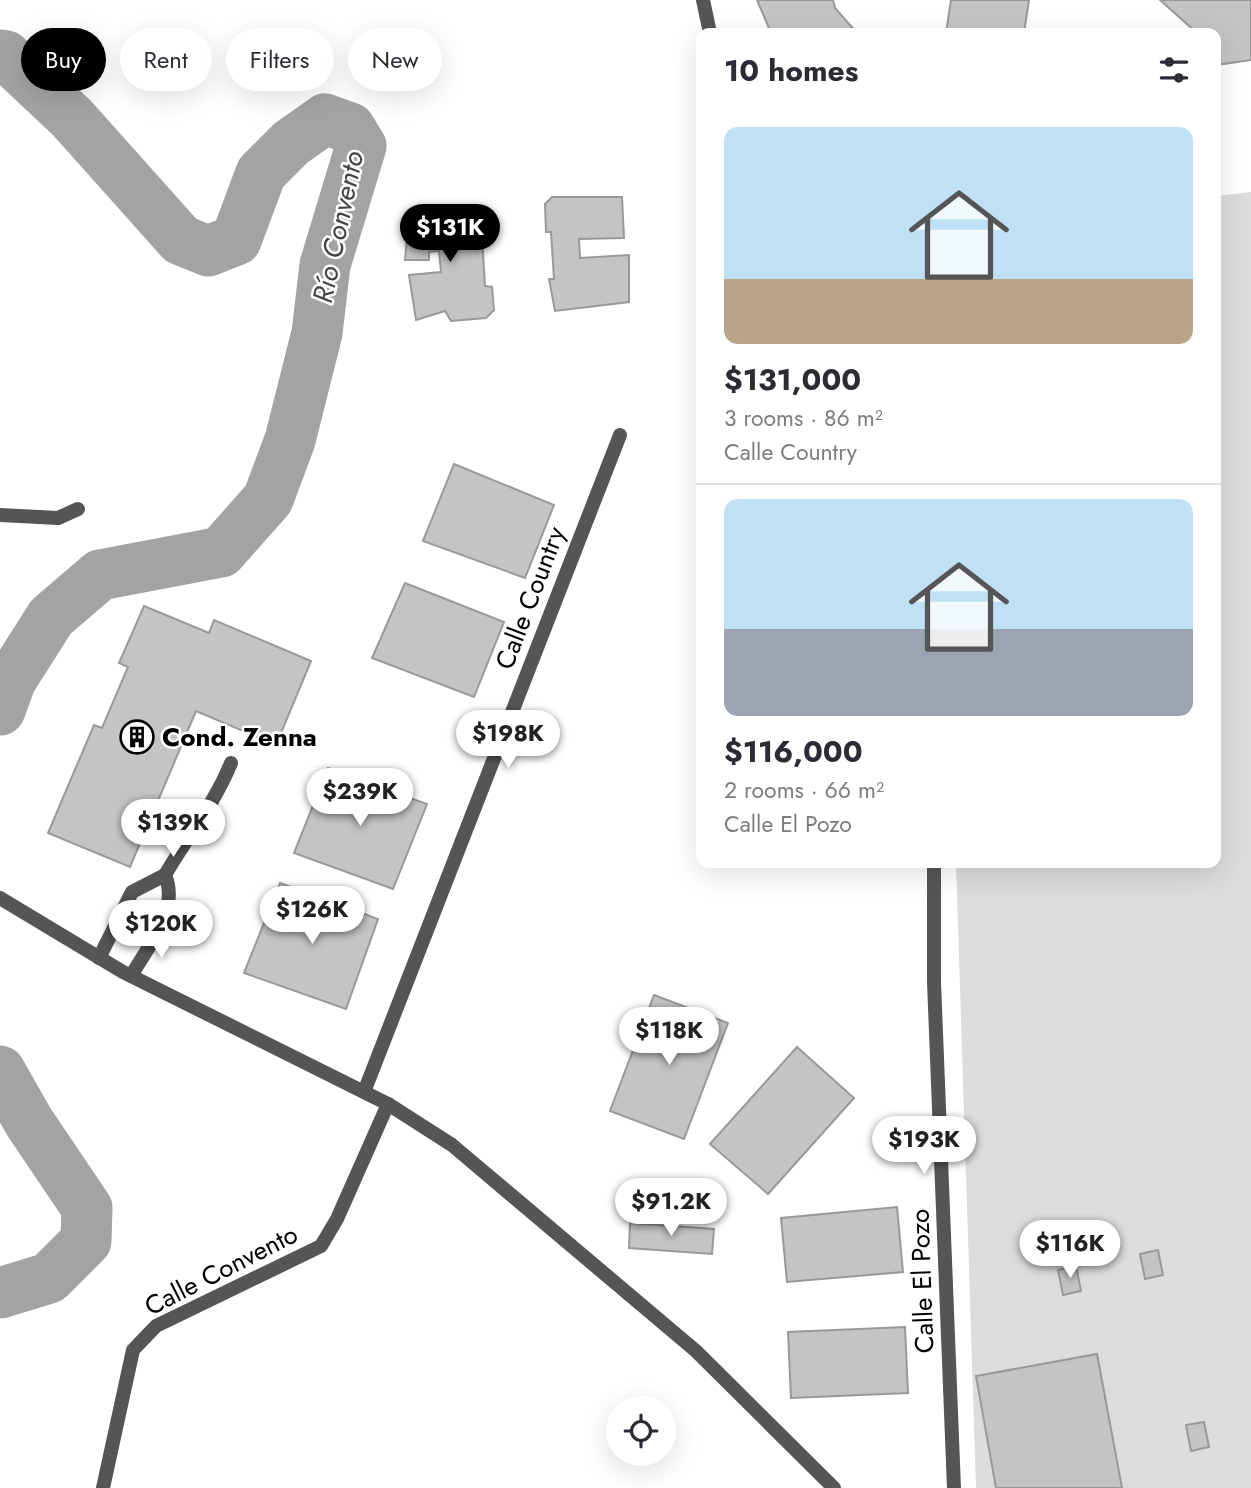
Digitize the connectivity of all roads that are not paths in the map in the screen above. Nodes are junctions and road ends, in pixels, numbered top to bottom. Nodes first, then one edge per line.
1 (703, 0) edge
2 (709, 28) edge
3 (620, 435) dead end
4 (78, 509) dead end
5 (0, 515) edge
6 (232, 764) dead end
7 (934, 868) edge
8 (165, 875) junction
9 (0, 898) edge
10 (99, 958) junction
11 (131, 976) junction
12 (364, 1092) junction
13 (388, 1104) junction
14 (103, 1488) edge
15 (834, 1488) edge
16 (954, 1488) edge

1 - 2 street
3 - 12 street, Calle Country
4 - 5 street
6 - 8 street
7 - 16 street, Calle El Pozo
8 - 10 street
8 - 11 street
9 - 10 street
10 - 11 street
11 - 12 street
12 - 13 street
13 - 14 street, Calle Convento
13 - 15 street

